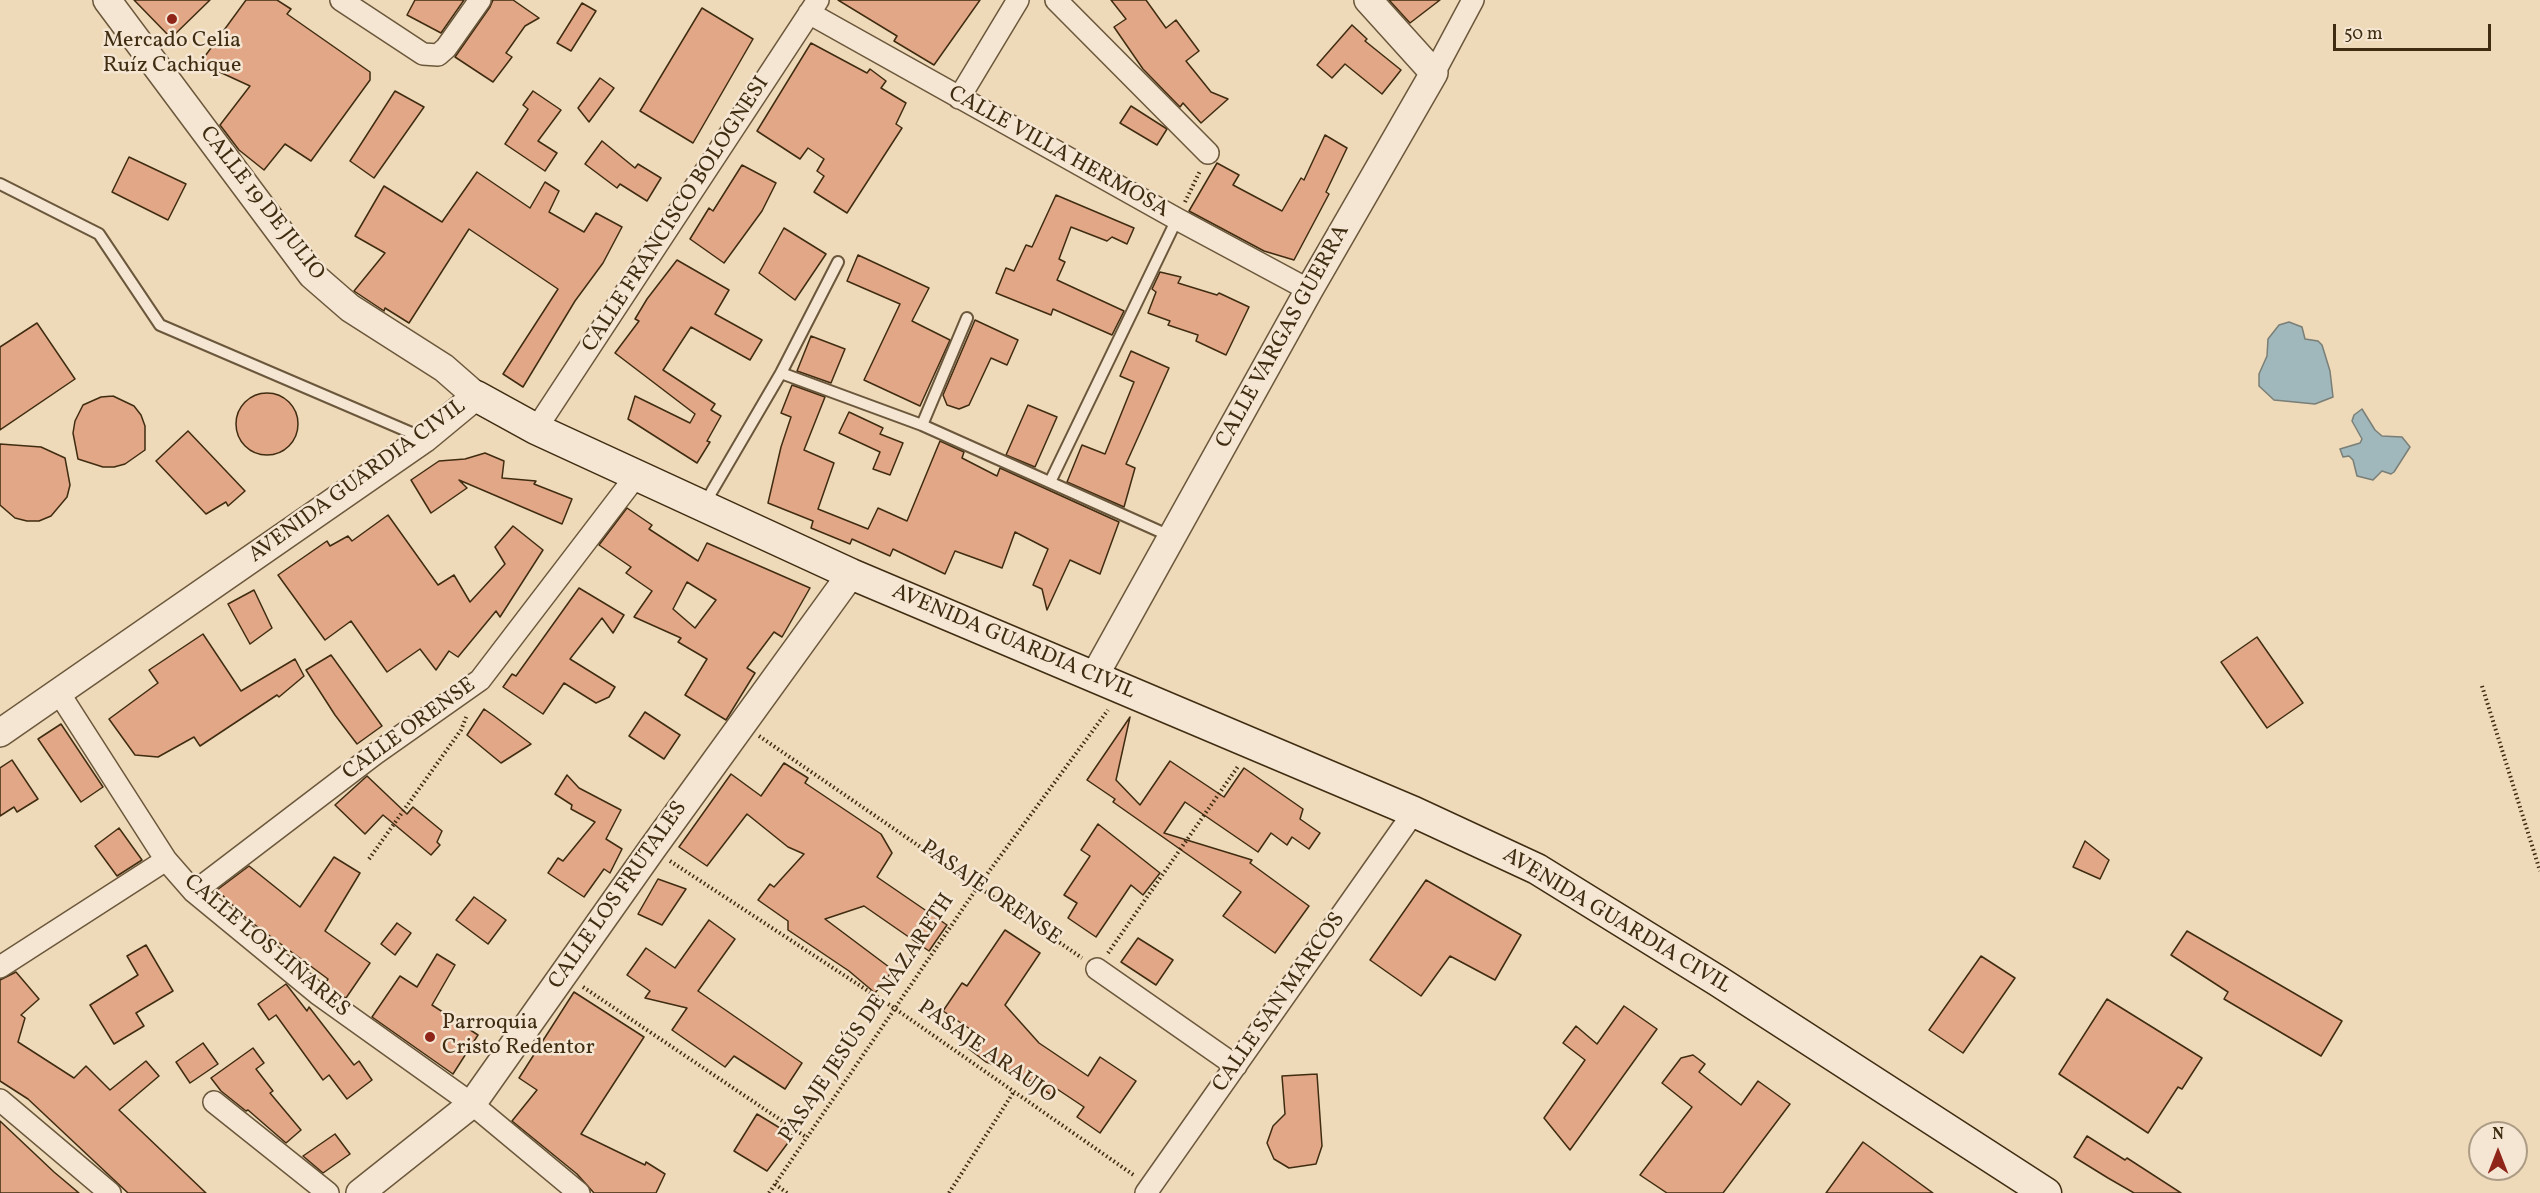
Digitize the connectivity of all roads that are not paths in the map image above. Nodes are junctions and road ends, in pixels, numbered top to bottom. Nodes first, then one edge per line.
1 (107, 0) edge
2 (341, 0) edge
3 (480, 0) edge
4 (1018, 0) edge
5 (1056, 0) edge
6 (1368, 0) edge
7 (1473, 0) edge
8 (813, 7) edge
9 (1434, 73) junction
10 (959, 98) junction
11 (1208, 153) road end
12 (0, 184) edge
13 (1177, 219) junction
14 (838, 262) dead end
15 (1309, 290) junction
16 (967, 318) dead end
17 (781, 373) junction
18 (476, 396) junction
19 (922, 425) junction
20 (536, 429) junction
21 (424, 439) junction
22 (636, 476) junction
23 (1050, 482) junction
24 (704, 505) junction
25 (1172, 537) junction
26 (851, 574) junction
27 (1095, 675) junction
28 (59, 693) junction
29 (0, 733) edge
30 (1414, 812) junction
31 (166, 860) junction
32 (194, 892) junction
33 (0, 967) edge
34 (1097, 969) road end
35 (1236, 1066) junction
36 (0, 1100) edge
37 (214, 1102) dead end
38 (472, 1104) junction
39 (1149, 1190) edge
40 (574, 1191) edge
41 (110, 1193) edge
42 (328, 1193) edge
43 (360, 1193) edge
44 (2046, 1193) edge

1 - 18 street, CALLE 19 DE JULIO
2 - 3 street
4 - 10 street
5 - 11 street
6 - 9 street
7 - 9 street, CALLE VARGAS GUERRA
8 - 10 street, CALLE VILLA HERMOSA
8 - 20 street, CALLE FRANCISCO BOLOGNESI
9 - 15 street, CALLE VARGAS GUERRA
10 - 13 street, CALLE VILLA HERMOSA
12 - 21 lane
13 - 15 street, CALLE VILLA HERMOSA
13 - 23 lane
14 - 17 lane
15 - 25 street, CALLE VARGAS GUERRA
16 - 19 lane
17 - 19 lane
17 - 24 lane
18 - 20 main road, AVENIDA GUARDIA CIVIL
18 - 21 street, AVENIDA GUARDIA CIVIL
19 - 23 lane
20 - 22 main road, AVENIDA GUARDIA CIVIL
21 - 28 street, AVENIDA GUARDIA CIVIL
22 - 24 main road, AVENIDA GUARDIA CIVIL
22 - 32 street, CALLE ORENSE
23 - 25 lane
24 - 26 main road, AVENIDA GUARDIA CIVIL
25 - 27 street, CALLE VARGAS GUERRA
26 - 27 main road, AVENIDA GUARDIA CIVIL
26 - 38 street, CALLE LOS FRUTALES
27 - 30 main road, AVENIDA GUARDIA CIVIL
28 - 29 street, AVENIDA GUARDIA CIVIL
28 - 31 street, CALLE LOS LIÑARES
30 - 35 street, CALLE SAN MARCOS
30 - 44 main road, AVENIDA GUARDIA CIVIL
31 - 32 street, CALLE LOS LIÑARES
31 - 33 street
32 - 38 street, CALLE LOS LIÑARES
34 - 35 street
35 - 39 street, CALLE SAN MARCOS
36 - 41 street
37 - 42 street
38 - 40 street, CALLE LOS LIÑARES
38 - 43 street, CALLE LOS FRUTALES

